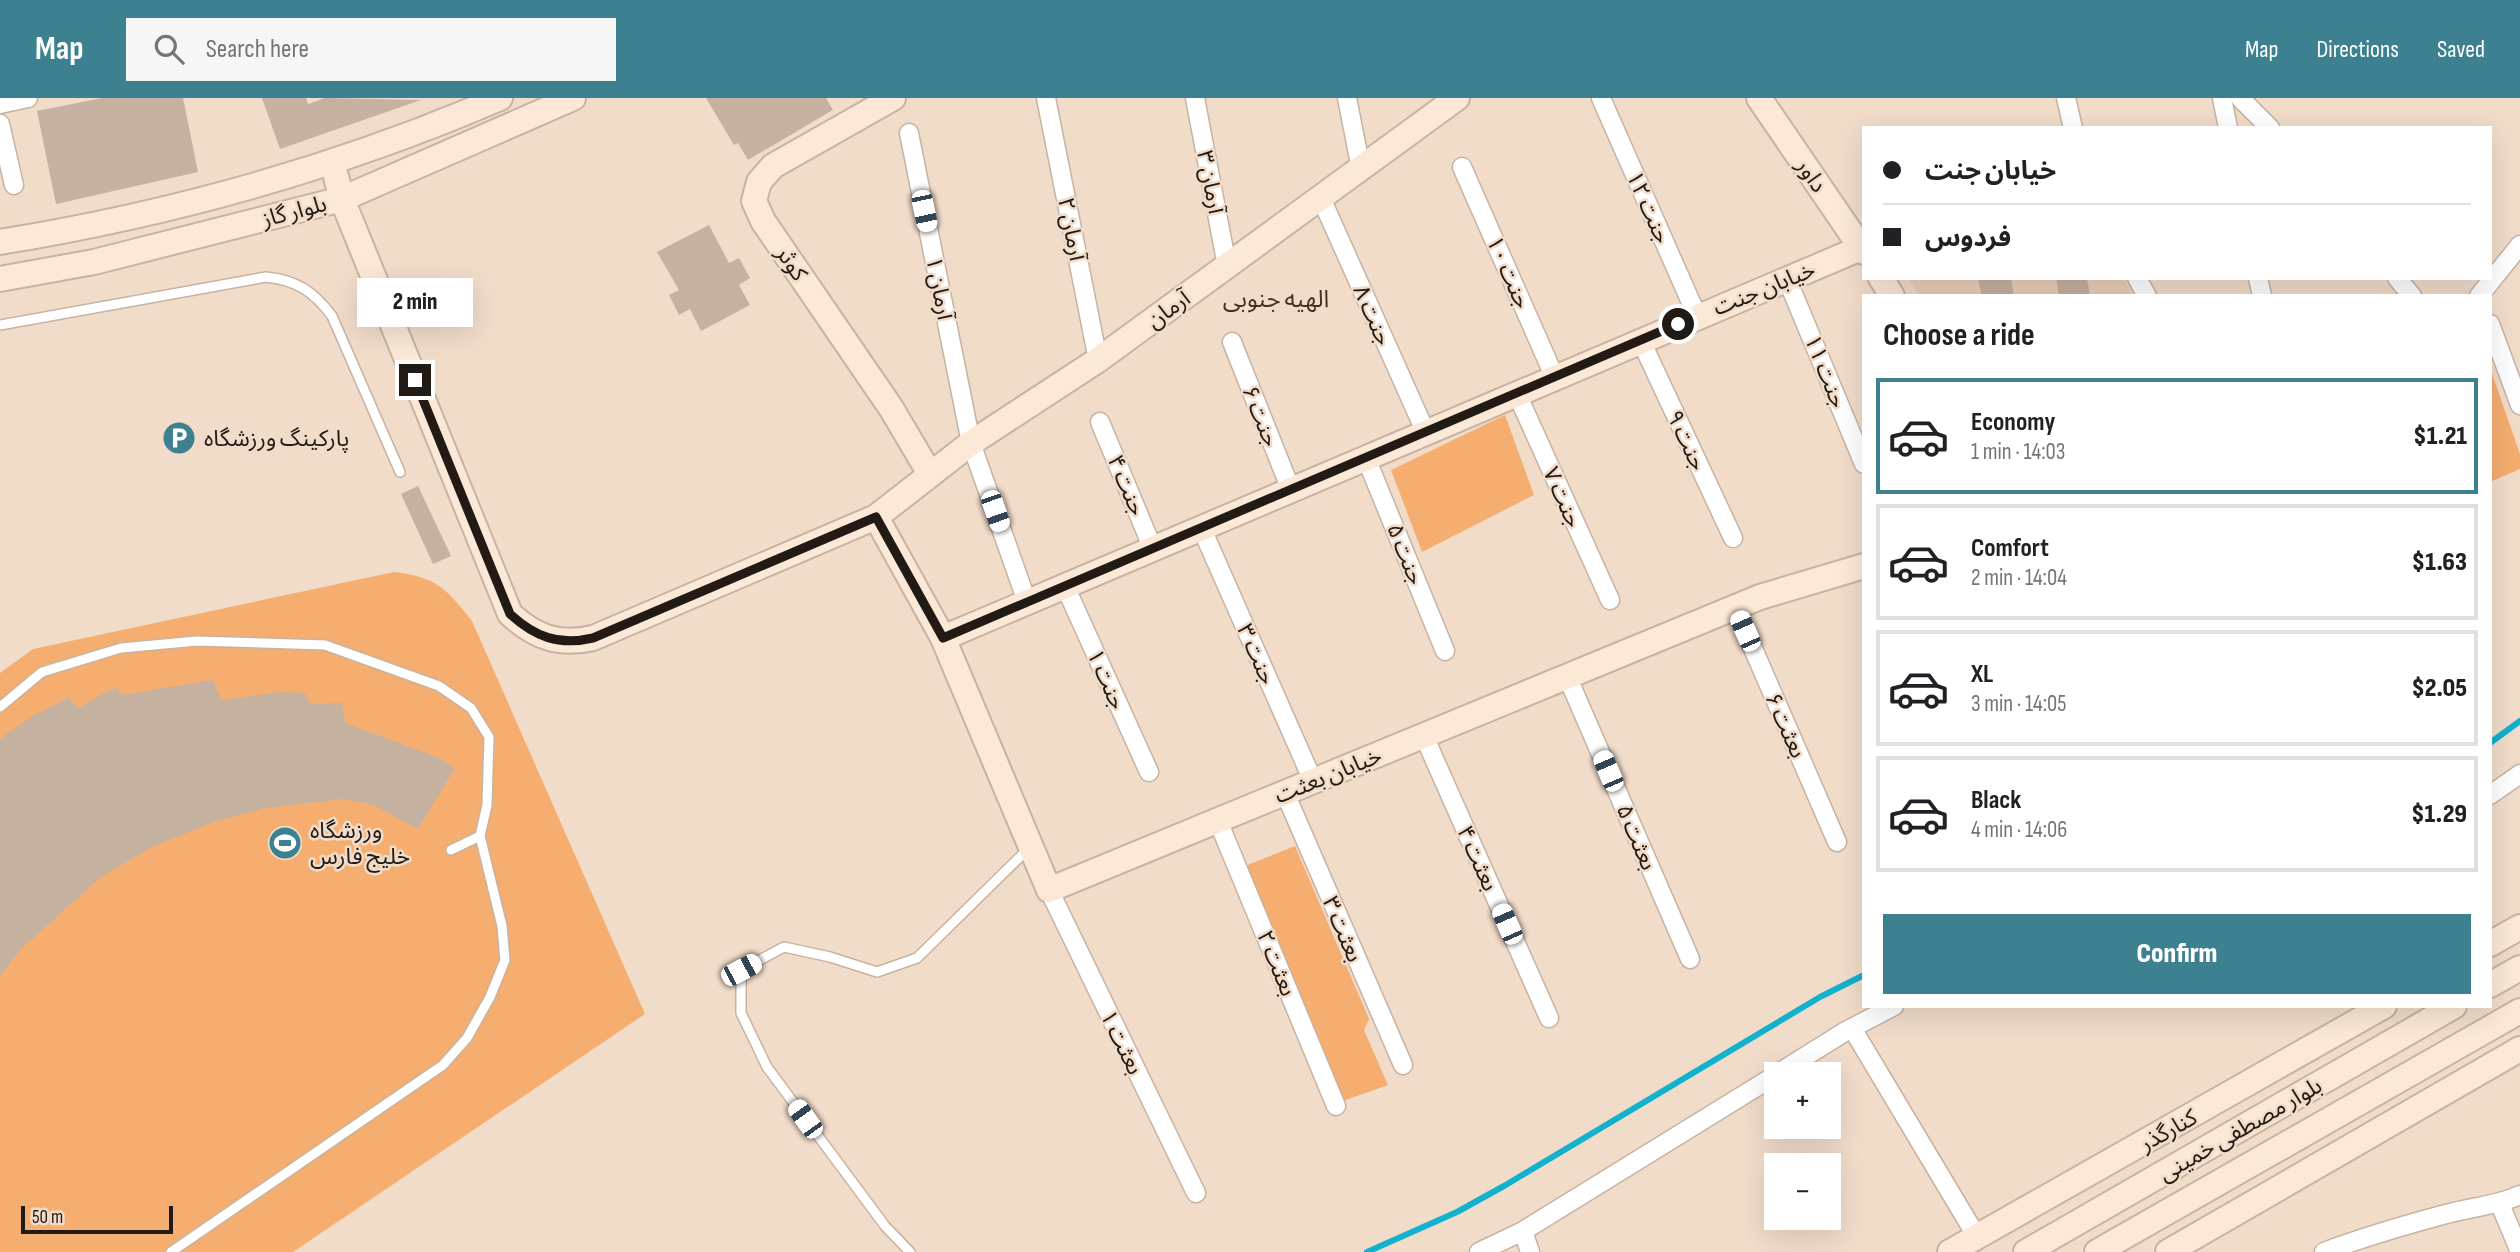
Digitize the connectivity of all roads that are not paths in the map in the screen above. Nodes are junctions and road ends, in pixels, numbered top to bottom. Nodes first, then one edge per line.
1 (28, 98) edge
2 (500, 98) edge
3 (573, 98) edge
4 (893, 98) edge
5 (1046, 98) edge
6 (1195, 98) edge
7 (1347, 98) edge
8 (1457, 98) edge
9 (1601, 98) edge
10 (1759, 98) edge
11 (2066, 98) edge
12 (2222, 98) edge
13 (2240, 98) edge
14 (0, 104) edge
15 (0, 124) edge
16 (2073, 126) edge
17 (2228, 126) edge
18 (2268, 126) edge
19 (909, 133) dead end
20 (332, 162) junction
21 (1462, 167) dead end
22 (1361, 169) junction
23 (14, 185) dead end
24 (1321, 198) junction
25 (342, 199) junction
26 (0, 242) edge
27 (2520, 245) edge
28 (1862, 248) edge
29 (1862, 249) edge
30 (1227, 266) junction
31 (0, 279) edge
32 (1787, 279) junction
33 (2399, 280) edge
34 (2492, 280) edge
35 (2492, 280) edge
36 (2410, 294) edge
37 (2481, 294) edge
38 (1697, 316) junction
39 (0, 325) edge
40 (2492, 329) edge
41 (1641, 341) junction
42 (1232, 342) dead end
43 (1098, 360) junction
44 (1555, 378) junction
45 (1517, 394) junction
46 (2520, 405) edge
47 (1100, 422) dead end
48 (1426, 433) junction
49 (971, 443) junction
50 (1366, 458) junction
51 (1862, 459) edge
52 (400, 472) dead end
53 (930, 474) junction
54 (1291, 490) junction
55 (876, 517) junction
56 (1201, 527) junction
57 (1733, 538) dead end
58 (1153, 549) junction
59 (1862, 567) edge
60 (1065, 586) junction
61 (1610, 600) dead end
62 (1027, 602) junction
63 (1735, 607) junction
64 (943, 638) junction
65 (1445, 651) dead end
66 (1567, 677) junction
67 (1, 705) edge
68 (1424, 736) junction
69 (1149, 772) dead end
70 (2520, 774) edge
71 (1313, 781) junction
72 (1285, 793) junction
73 (2492, 793) edge
74 (1218, 821) junction
75 (480, 836) junction
76 (1837, 842) dead end
77 (1030, 847) junction
78 (451, 850) dead end
79 (1049, 890) junction
80 (2520, 927) edge
81 (2492, 943) edge
82 (1690, 959) dead end
83 (2520, 968) edge
84 (2492, 984) edge
85 (1890, 1008) edge
86 (2379, 1008) edge
87 (2451, 1008) edge
88 (2520, 1011) edge
89 (1549, 1018) dead end
90 (1852, 1028) junction
91 (2520, 1049) edge
92 (1798, 1062) edge
93 (1403, 1065) dead end
94 (1764, 1083) edge
95 (1336, 1106) dead end
96 (1196, 1193) dead end
97 (2520, 1195) edge
98 (2500, 1204) junction
99 (1522, 1231) junction
100 (1977, 1237) junction
101 (171, 1252) edge
102 (910, 1252) edge
103 (1479, 1252) edge
104 (1530, 1252) edge
105 (1950, 1252) edge
106 (2026, 1252) edge
107 (2097, 1252) edge
108 (2168, 1252) edge
109 (2325, 1252) edge
110 (2520, 1252) edge

1 - 14 street
2 - 20 street, بلوار گاز
3 - 25 street, بلوار گاز
4 - 53 street, کوثر
5 - 43 street, آرمان ۲
6 - 30 street, آرمان ۳
7 - 22 street
8 - 22 street, آرمان
9 - 38 street, جنت ۱۲
10 - 28 street, داور
11 - 16 street
12 - 17 street
13 - 18 street
15 - 23 street
19 - 49 street, آرمان ۱
20 - 25 street, آرمان
20 - 26 street, بلوار گاز
21 - 44 street, جنت ۱۰
22 - 24 street, آرمان
24 - 30 street, آرمان
24 - 48 street, جنت ۸
25 - 31 street, بلوار گاز
25 - 55 street, آرمان
27 - 34 street
29 - 32 street, خیابان جنت
30 - 43 street, آرمان
32 - 38 street, خیابان جنت
32 - 51 street, جنت ۱۱
33 - 36 street
35 - 37 street
38 - 41 street, خیابان جنت
39 - 52 lane
40 - 46 street
41 - 44 street, خیابان جنت
41 - 57 street, جنت ۹
42 - 54 street, جنت ۶
43 - 49 street, آرمان
44 - 45 street, خیابان جنت
45 - 48 street, خیابان جنت
45 - 61 street, جنت ۷
47 - 58 street, جنت ۴
48 - 50 street, خیابان جنت
49 - 53 street, آرمان
49 - 62 street, آرمان ۱
50 - 54 street, خیابان جنت
50 - 65 street, جنت ۵
53 - 55 street, آرمان
54 - 56 street, خیابان جنت
55 - 64 street
56 - 58 street, خیابان جنت
56 - 71 street, جنت ۳
58 - 60 street, خیابان جنت
59 - 63 street, خیابان بعثت
60 - 62 street, خیابان جنت
60 - 69 street, جنت ۱
62 - 64 street, خیابان جنت
63 - 66 street, خیابان بعثت
63 - 76 street, بعثت ۶
64 - 77 street
66 - 68 street, خیابان بعثت
66 - 82 street, بعثت ۵
67 - 75 lane
68 - 71 street, خیابان بعثت
68 - 89 street, بعثت ۴
70 - 73 street
71 - 72 street, خیابان بعثت
72 - 74 street, خیابان بعثت
72 - 93 street, بعثت ۳
74 - 79 street, خیابان بعثت
74 - 95 street, بعثت ۲
75 - 78 lane
75 - 101 lane
77 - 79 street
77 - 102 lane
79 - 96 street, بعثت ۱
80 - 81 street
83 - 84 street
85 - 90 street
86 - 100 street, کنارگذر
87 - 106 street, بلوار مصطفی خمینی
88 - 107 street, بلوار مصطفی خمینی
90 - 92 street
90 - 100 street
91 - 108 street
94 - 99 street
97 - 98 street
98 - 109 street
98 - 110 street
99 - 103 street
99 - 104 street
100 - 105 street, کنارگذر

